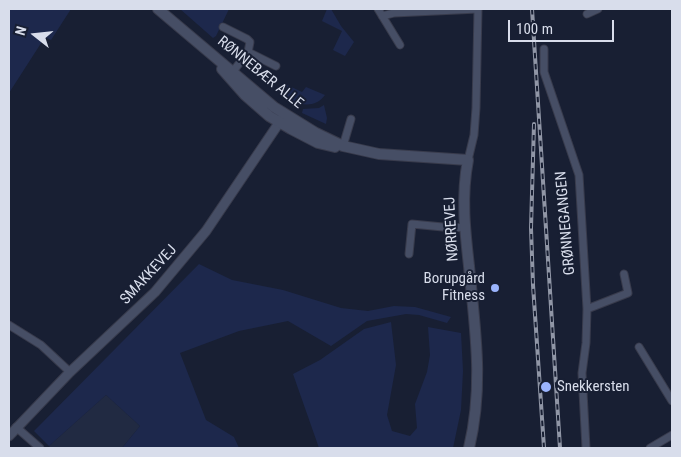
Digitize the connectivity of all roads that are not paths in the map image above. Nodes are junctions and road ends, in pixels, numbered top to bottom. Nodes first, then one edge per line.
1 (158, 9) edge
2 (378, 9) edge
3 (478, 9) edge
4 (598, 9) edge
5 (587, 14) dead end
6 (382, 16) junction
7 (223, 27) dead end
8 (400, 45) dead end
9 (544, 49) dead end
10 (248, 52) junction
11 (276, 66) dead end
12 (231, 74) junction
13 (282, 118) junction
14 (351, 119) dead end
15 (343, 146) junction
16 (468, 160) junction
17 (465, 227) junction
18 (409, 254) dead end
19 (624, 274) dead end
20 (587, 309) junction
21 (9, 325) edge
22 (639, 347) dead end
23 (70, 372) junction
24 (672, 401) edge
25 (16, 427) junction
26 (672, 434) edge
27 (9, 436) edge
28 (40, 448) edge
29 (469, 448) edge
30 (586, 448) edge
31 (650, 448) edge

1 - 12 main road, RØNNEBÆR ALLE
2 - 6 street
3 - 6 street
3 - 16 street, NØRREVEJ
4 - 5 street
6 - 8 street
7 - 10 street
9 - 20 street, GRØNNEGANGEN
10 - 11 street
10 - 12 street
12 - 13 main road, RØNNEBÆR ALLE
13 - 15 main road, RØNNEBÆR ALLE
13 - 23 street, SMAKKEVEJ
14 - 15 street
15 - 16 main road, RØNNEBÆR ALLE
16 - 17 main road, NØRREVEJ
17 - 18 street
17 - 29 main road, NØRREVEJ
19 - 20 street
20 - 30 street, GRØNNEGANGEN
21 - 23 street
22 - 24 street
23 - 25 street, SMAKKEVEJ
25 - 27 street, SMAKKEVEJ
25 - 28 street
26 - 31 street

